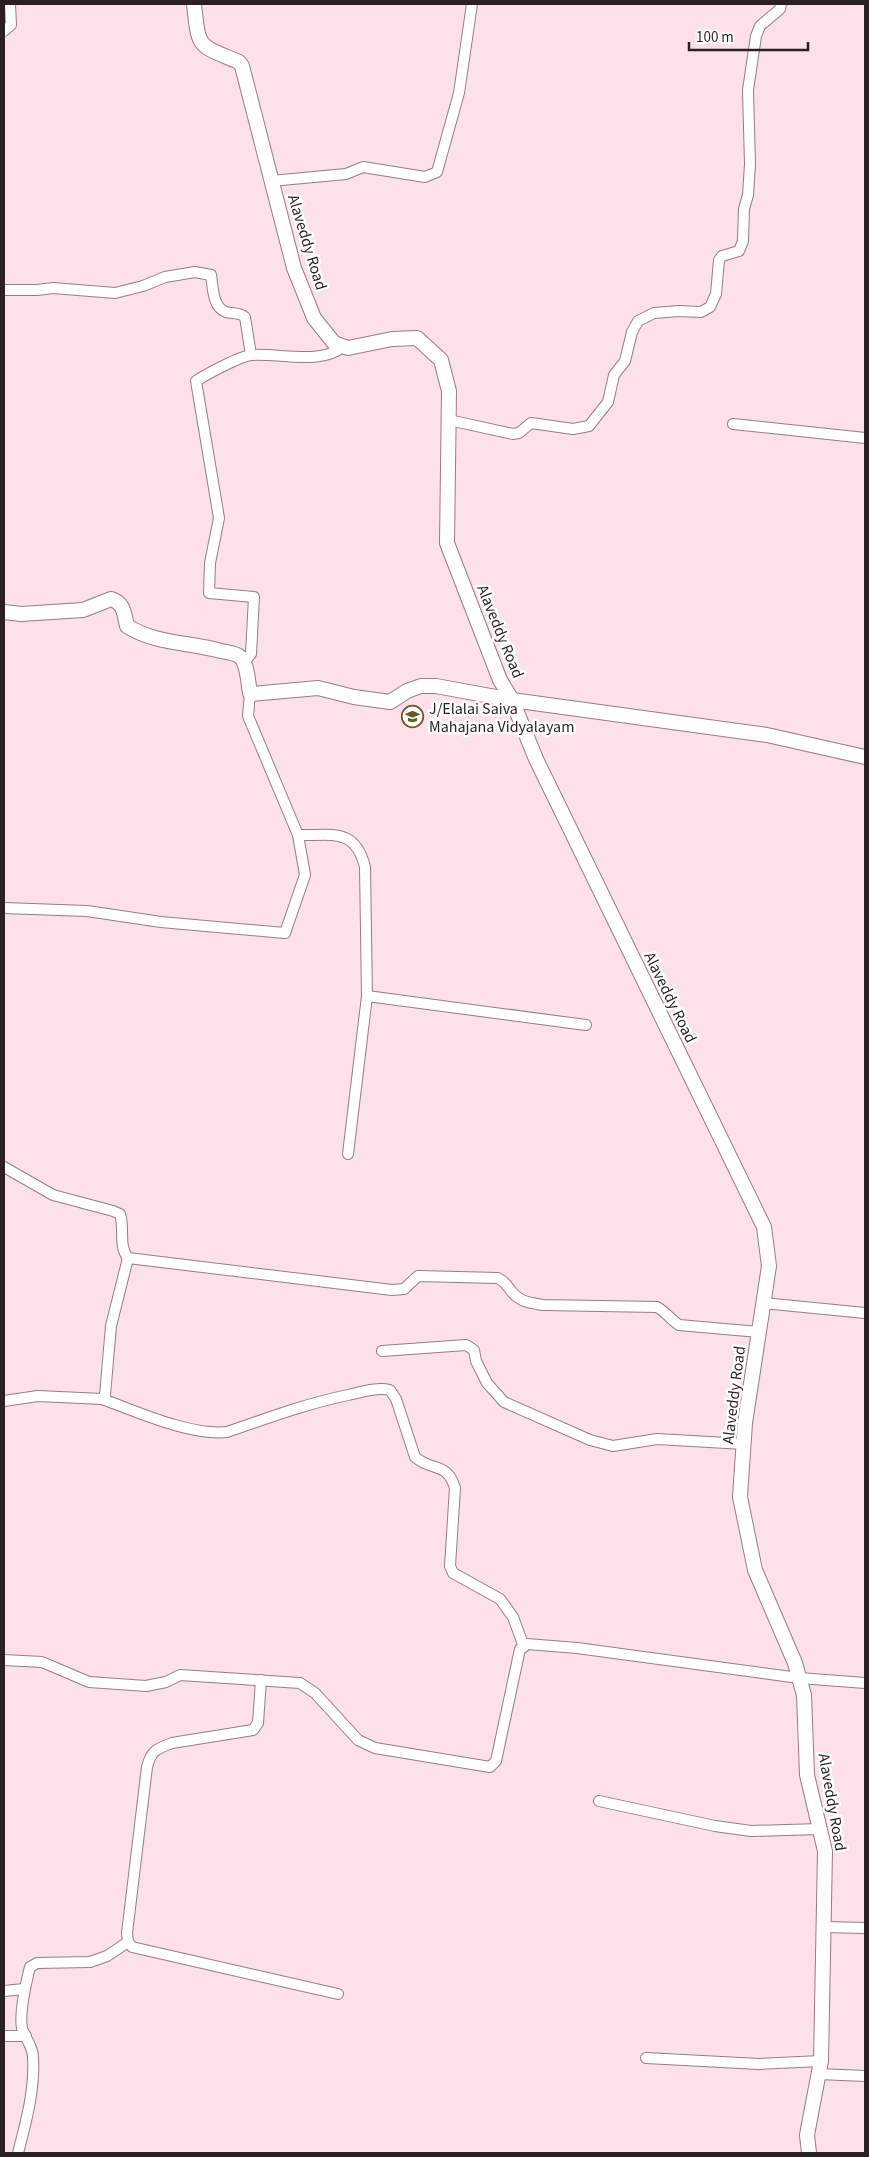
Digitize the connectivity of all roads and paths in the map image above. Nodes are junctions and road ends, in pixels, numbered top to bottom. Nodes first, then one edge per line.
1 (10, 4) edge
2 (194, 4) edge
3 (472, 4) edge
4 (781, 4) edge
5 (4, 32) edge
6 (271, 181) junction
7 (4, 290) edge
8 (342, 347) junction
9 (251, 355) junction
10 (449, 420) junction
11 (733, 424) dead end
12 (865, 438) edge
13 (4, 612) edge
14 (244, 662) junction
15 (250, 693) junction
16 (512, 700) junction
17 (865, 757) edge
18 (298, 835) junction
19 (4, 908) edge
20 (367, 996) junction
21 (586, 1025) dead end
22 (348, 1154) dead end
23 (4, 1167) edge
24 (128, 1258) junction
25 (764, 1303) junction
26 (865, 1313) edge
27 (759, 1332) junction
28 (382, 1351) dead end
29 (102, 1398) junction
30 (4, 1401) edge
31 (744, 1444) junction
32 (524, 1647) junction
33 (4, 1660) edge
34 (799, 1678) junction
35 (261, 1680) junction
36 (865, 1683) edge
37 (599, 1801) dead end
38 (820, 1829) junction
39 (824, 1927) junction
40 (865, 1928) edge
41 (128, 1942) junction
42 (24, 1989) junction
43 (4, 1990) edge
44 (338, 1994) dead end
45 (4, 2036) edge
46 (26, 2036) junction
47 (646, 2058) dead end
48 (819, 2068) junction
49 (865, 2076) edge
50 (18, 2153) edge
51 (809, 2153) edge

1 - 5 street
2 - 6 street, Alaveddy Road
3 - 6 street
4 - 10 street
6 - 8 street, Alaveddy Road
7 - 9 street
8 - 9 street
8 - 10 street, Alaveddy Road
9 - 14 street
10 - 16 street, Alaveddy Road
11 - 12 street
13 - 14 street
14 - 15 street
15 - 16 street
15 - 18 street
16 - 17 street
16 - 25 street, Alaveddy Road
18 - 19 street
18 - 20 street
20 - 21 street
20 - 22 street
23 - 24 street
24 - 27 street
24 - 29 street
25 - 26 street
25 - 27 street, Alaveddy Road
27 - 31 street, Alaveddy Road
28 - 31 street
29 - 30 street
29 - 32 street
31 - 34 street, Alaveddy Road
32 - 34 street
32 - 35 street
33 - 35 street
34 - 36 street
34 - 38 street, Alaveddy Road
35 - 41 street
37 - 38 street
38 - 39 street, Alaveddy Road
39 - 40 street
39 - 48 street, Alaveddy Road
41 - 42 street
41 - 44 street
42 - 43 street
42 - 46 street
45 - 46 street
46 - 50 street
47 - 48 street
48 - 49 street
48 - 51 street, Alaveddy Road

